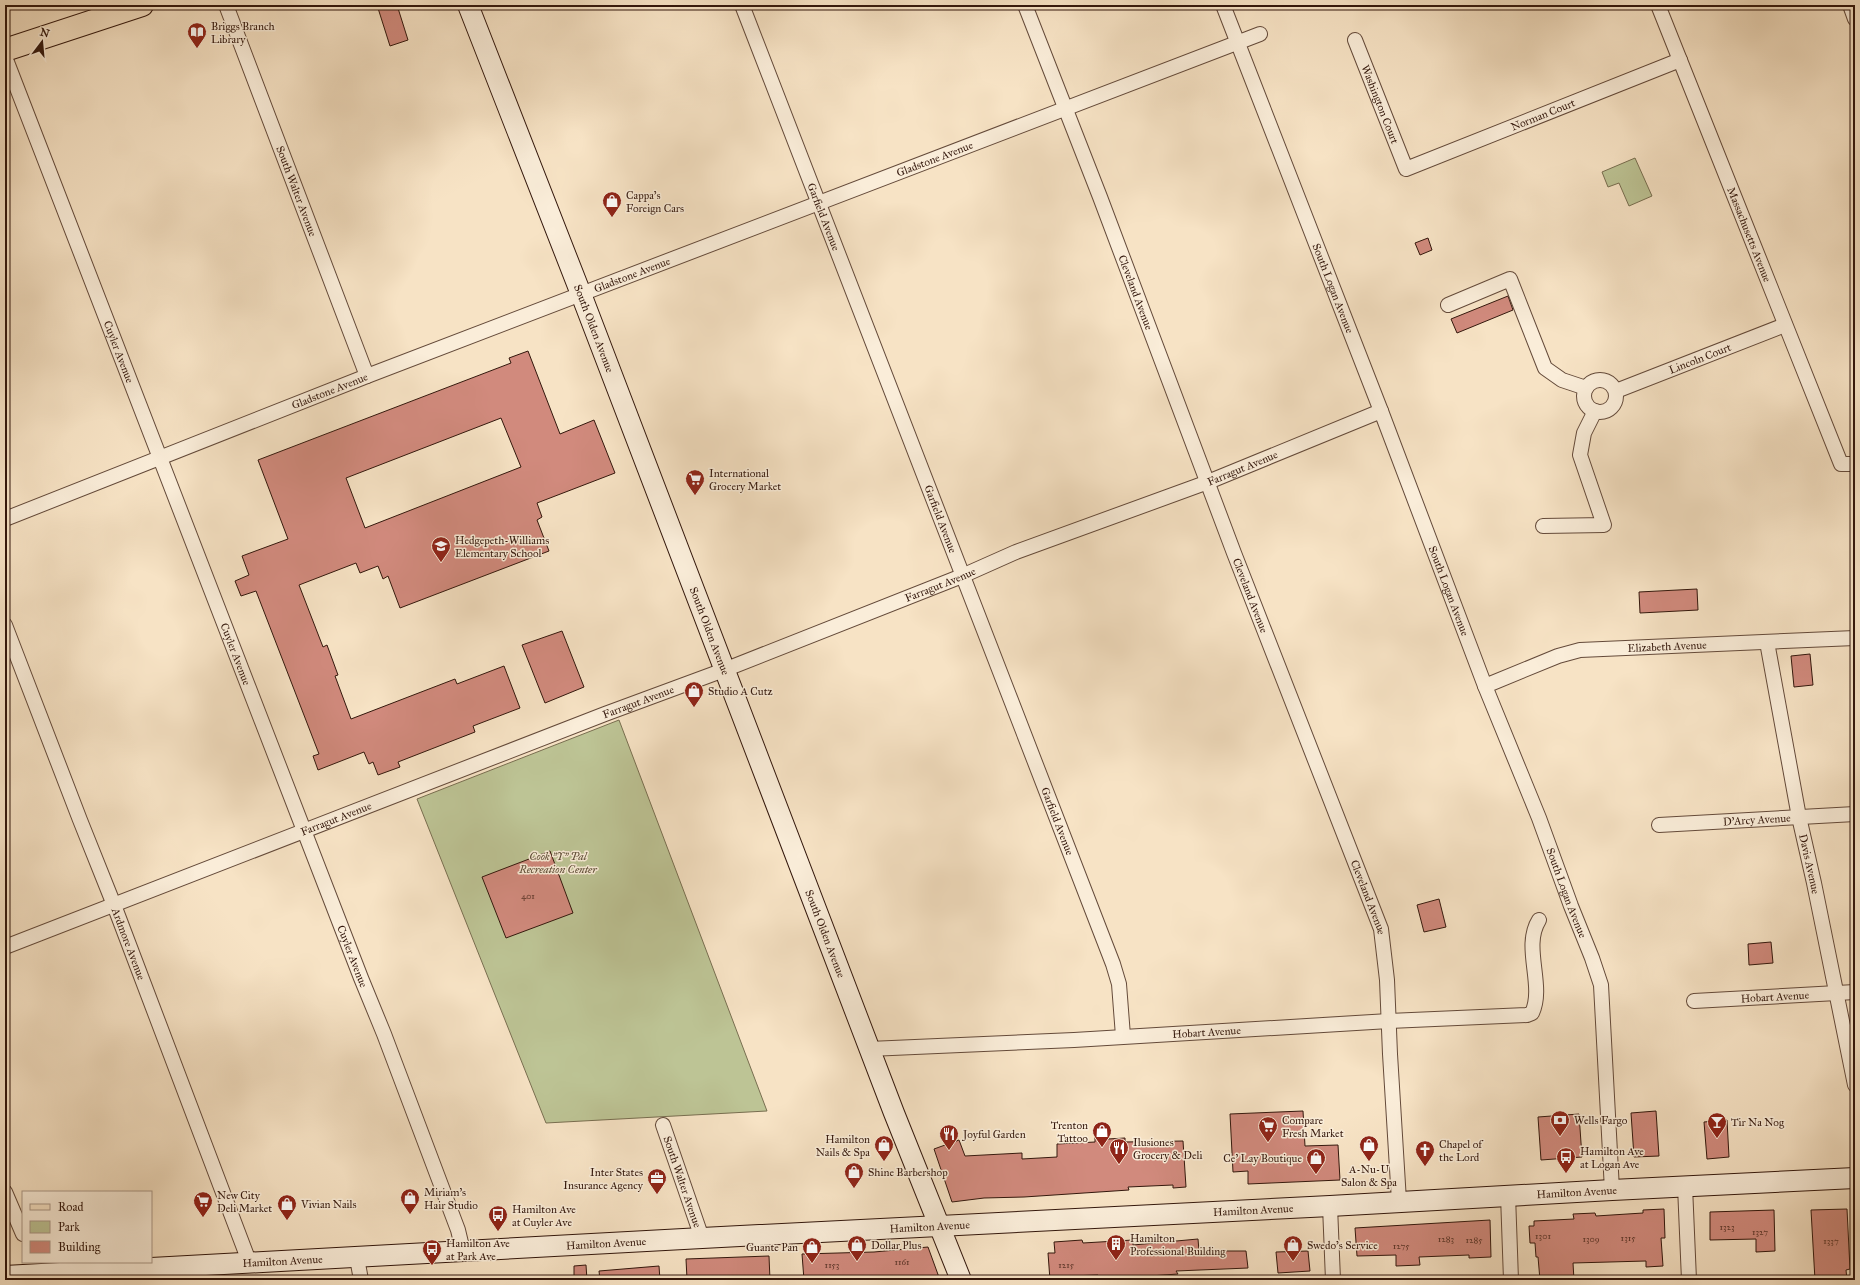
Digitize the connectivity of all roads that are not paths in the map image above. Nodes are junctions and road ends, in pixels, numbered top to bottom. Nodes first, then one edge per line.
1 (142, 5) edge
2 (226, 5) edge
3 (468, 5) edge
4 (742, 5) edge
5 (1025, 5) edge
6 (1223, 5) edge
7 (1658, 5) edge
8 (1850, 5) edge
9 (1855, 19) edge
10 (1260, 34) dead end
11 (1355, 40) dead end
12 (1238, 44) junction
13 (5, 50) edge
14 (5, 57) edge
15 (1680, 60) junction
16 (1064, 109) junction
17 (1406, 169) joint
18 (820, 203) junction
19 (581, 294) junction
20 (1448, 305) dead end
21 (1785, 325) junction
22 (367, 376) junction
23 (1586, 388) junction
24 (1616, 391) junction
25 (1381, 411) junction
26 (1595, 411) junction
27 (160, 458) junction
28 (1855, 464) edge
29 (1208, 482) junction
30 (5, 519) edge
31 (1543, 526) dead end
32 (962, 576) junction
33 (5, 625) edge
34 (1855, 638) edge
35 (1767, 642) junction
36 (724, 670) junction
37 (1485, 686) junction
38 (1855, 814) edge
39 (1799, 817) junction
40 (1659, 825) dead end
41 (305, 831) junction
42 (114, 905) junction
43 (1539, 920) dead end
44 (5, 947) edge
45 (1836, 992) junction
46 (1855, 992) edge
47 (1694, 1001) dead end
48 (1389, 1020) junction
49 (1123, 1036) junction
50 (869, 1050) junction
51 (1855, 1085) edge
52 (663, 1125) dead end
53 (1855, 1178) edge
54 (1685, 1186) junction
55 (1612, 1190) junction
56 (5, 1192) edge
57 (1508, 1195) junction
58 (1399, 1201) junction
59 (1330, 1206) junction
60 (940, 1226) junction
61 (22, 1232) edge
62 (702, 1238) junction
63 (463, 1251) junction
64 (357, 1258) junction
65 (250, 1264) junction
66 (36, 1268) edge
67 (137, 1274) edge
68 (164, 1274) edge
69 (5, 1276) edge
70 (361, 1280) edge
71 (960, 1280) edge
72 (1333, 1280) edge
73 (1511, 1280) edge
74 (1689, 1280) edge

1 - 13 main road
2 - 22 street, South Walter Avenue
3 - 19 main road, South Olden Avenue
4 - 18 street, Garfield Avenue
5 - 16 street, Cleveland Avenue
6 - 12 street, South Logan Avenue
7 - 15 street, Massachusetts Avenue
8 - 9 street
10 - 12 street, Gladstone Avenue
11 - 17 street, Washington Court
12 - 16 street, Gladstone Avenue
12 - 25 street, South Logan Avenue
14 - 27 street, Cuyler Avenue
15 - 17 street, Norman Court
15 - 21 street, Massachusetts Avenue
16 - 18 street, Gladstone Avenue
16 - 29 street, Cleveland Avenue
18 - 19 street, Gladstone Avenue
18 - 32 street, Garfield Avenue
19 - 22 street, Gladstone Avenue
19 - 36 main road, South Olden Avenue
20 - 23 street
21 - 24 street, Lincoln Court
21 - 28 street, Massachusetts Avenue
22 - 27 street, Gladstone Avenue
23 - 24 street
23 - 26 street
24 - 26 street
25 - 29 street, Farragut Avenue
25 - 37 street, South Logan Avenue
26 - 31 street
27 - 30 street, Gladstone Avenue
27 - 41 street, Cuyler Avenue
29 - 32 street, Farragut Avenue
29 - 48 street, Cleveland Avenue
32 - 36 street, Farragut Avenue
32 - 49 street, Garfield Avenue
33 - 42 street, Ardmore Avenue
34 - 35 street, Elizabeth Avenue
35 - 37 street, Elizabeth Avenue
35 - 39 street, Davis Avenue
36 - 41 street, Farragut Avenue
36 - 50 main road, South Olden Avenue
37 - 55 street, South Logan Avenue
38 - 39 street, D'Arcy Avenue
39 - 40 street, D'Arcy Avenue
39 - 45 street, Davis Avenue
41 - 42 street, Farragut Avenue
41 - 63 street, Cuyler Avenue
42 - 44 street, Farragut Avenue
42 - 65 street, Ardmore Avenue
43 - 48 street, Hobart Avenue
45 - 46 street, Hobart Avenue
45 - 47 street, Hobart Avenue
45 - 51 street, Davis Avenue
48 - 49 street, Hobart Avenue
48 - 58 street, Cleveland Avenue
49 - 50 street, Hobart Avenue
50 - 60 main road, South Olden Avenue
52 - 62 street, South Walter Avenue
53 - 54 main road, Hamilton Avenue
54 - 55 main road, Hamilton Avenue
54 - 74 street
55 - 57 main road, Hamilton Avenue
56 - 61 street
57 - 58 main road, Hamilton Avenue
57 - 73 street
58 - 59 main road, Hamilton Avenue
59 - 60 main road, Hamilton Avenue
59 - 72 street
60 - 62 main road, Hamilton Avenue
60 - 71 main road, South Olden Avenue
62 - 63 main road, Hamilton Avenue
63 - 64 main road, Hamilton Avenue
64 - 65 main road, Hamilton Avenue
64 - 70 street
65 - 68 main road, Hamilton Avenue
66 - 67 main road, Hamilton Avenue
66 - 69 main road, Hamilton Avenue
67 - 68 main road, Hamilton Avenue

